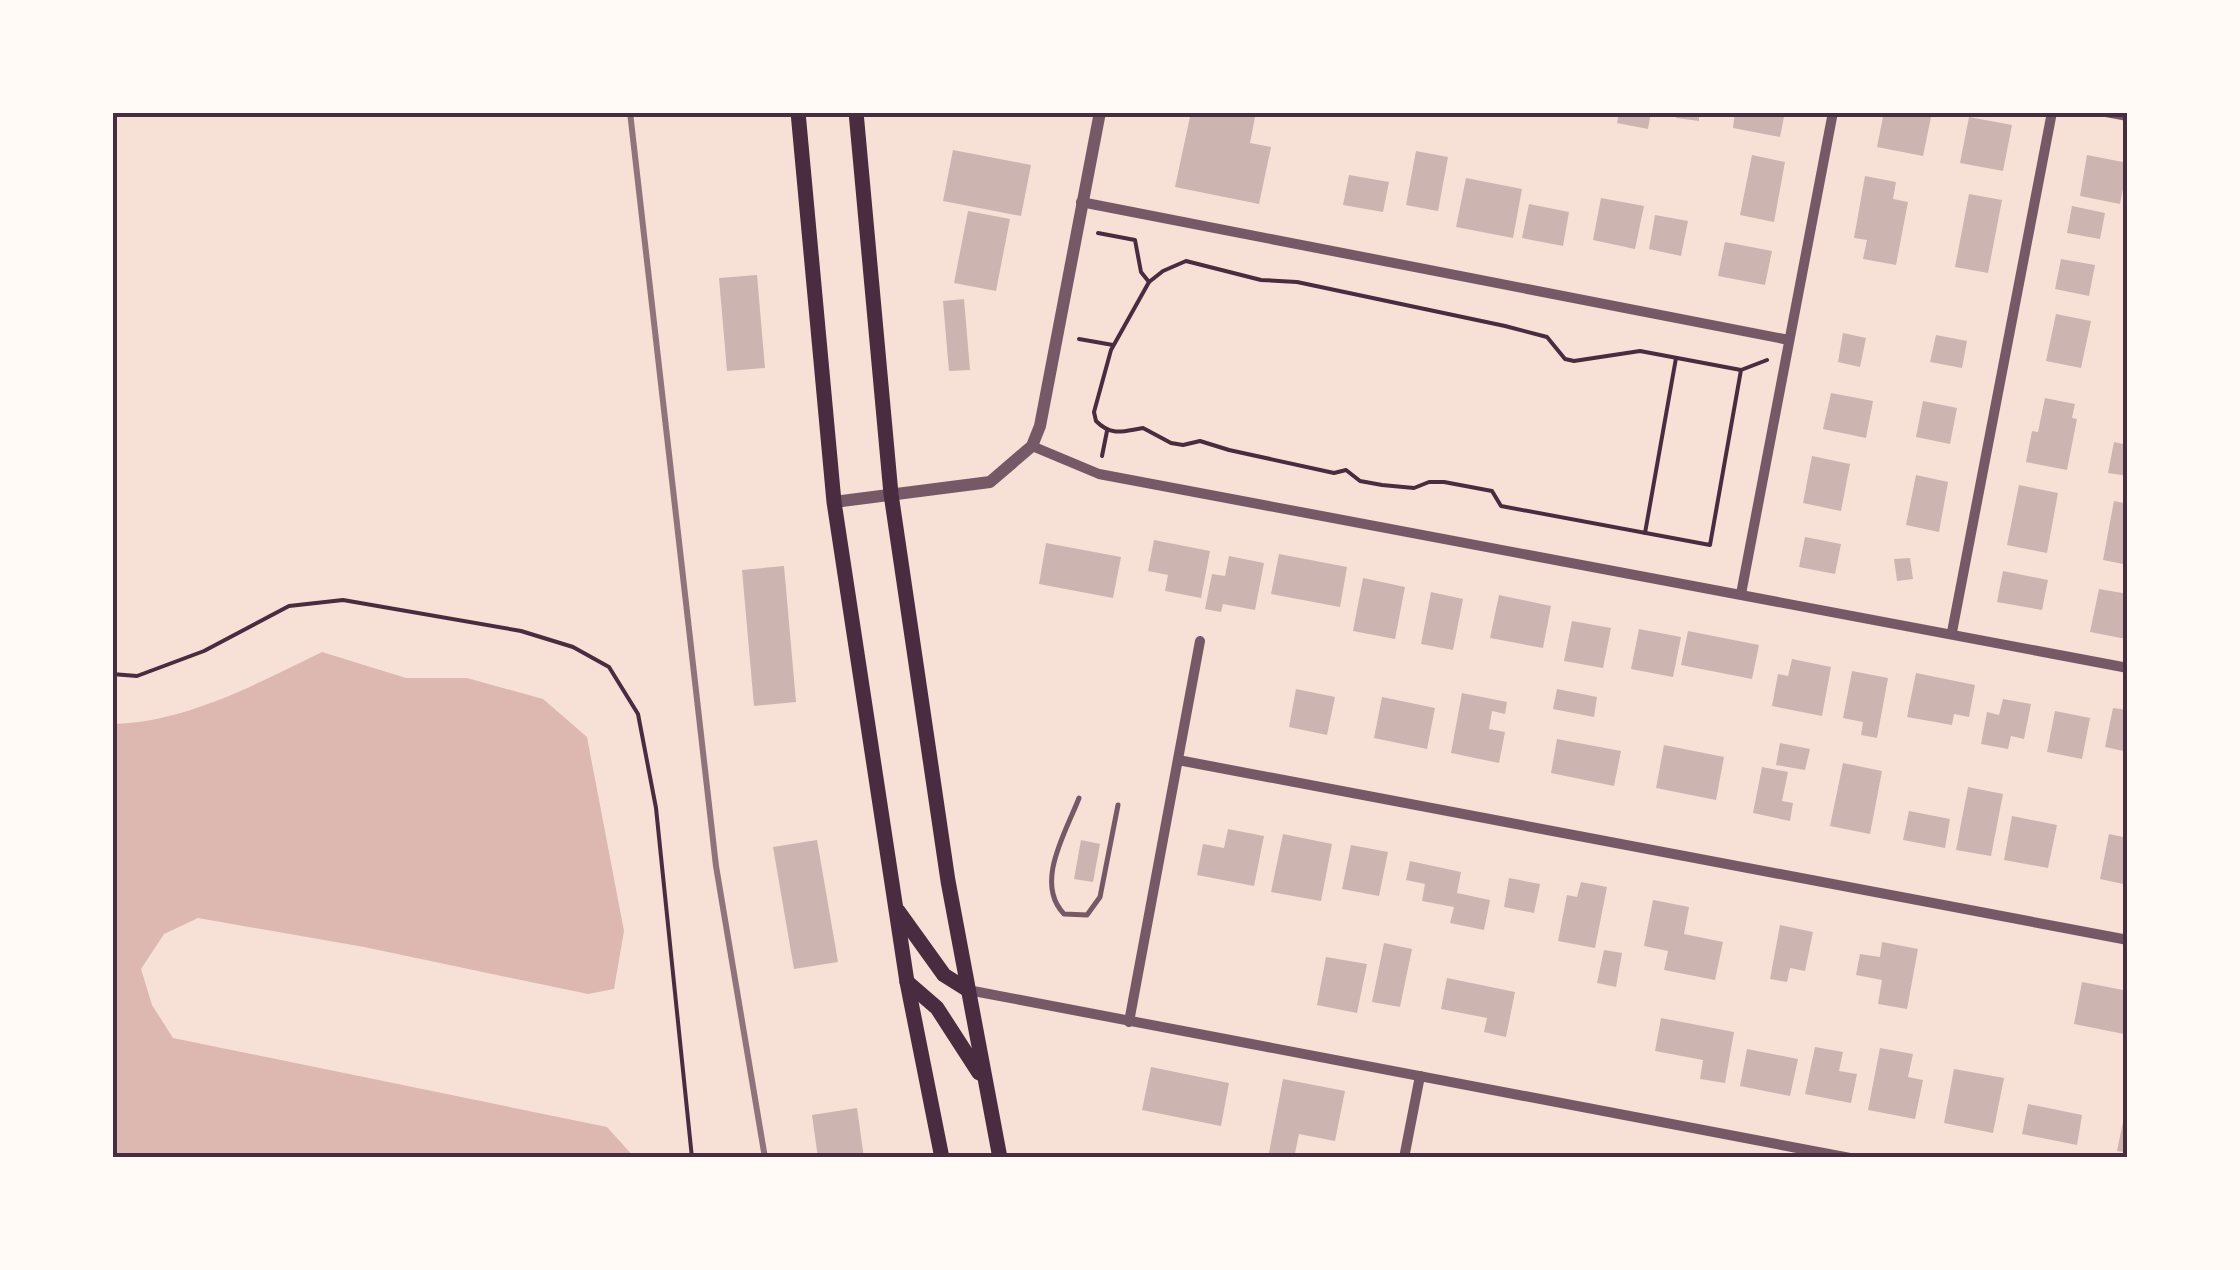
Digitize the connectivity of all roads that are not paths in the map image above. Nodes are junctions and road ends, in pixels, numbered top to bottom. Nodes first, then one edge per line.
1 (798, 112) edge
2 (856, 112) edge
3 (1100, 112) edge
4 (1834, 112) edge
5 (2052, 112) edge
6 (2106, 112) edge
7 (2128, 116) edge
8 (1081, 202) junction
9 (1790, 340) junction
10 (1032, 446) junction
11 (891, 494) junction
12 (834, 502) junction
13 (1740, 594) junction
14 (1952, 632) junction
15 (1200, 641) dead end
16 (2128, 668) edge
17 (1178, 760) junction
18 (1078, 798) dead end
19 (1118, 805) dead end
20 (896, 908) junction
21 (2128, 940) edge
22 (908, 982) junction
23 (968, 990) junction
24 (1129, 1022) junction
25 (1420, 1076) junction
26 (986, 1085) junction
27 (942, 1158) edge
28 (1000, 1158) edge
29 (1404, 1158) edge
30 (1850, 1158) edge

1 - 12 main road
2 - 11 main road
3 - 8 street
4 - 9 street
5 - 14 street
6 - 7 street
8 - 9 street
8 - 10 street
9 - 13 street
10 - 11 street
10 - 13 street
11 - 12 street
11 - 23 main road
12 - 20 main road
13 - 14 street
14 - 16 street
15 - 17 street
17 - 21 street
17 - 24 street
18 - 19 lane
20 - 22 main road
20 - 23 main road
22 - 26 main road
22 - 27 main road
23 - 24 street
23 - 26 main road
24 - 25 street
25 - 29 street
25 - 30 street
26 - 28 main road

